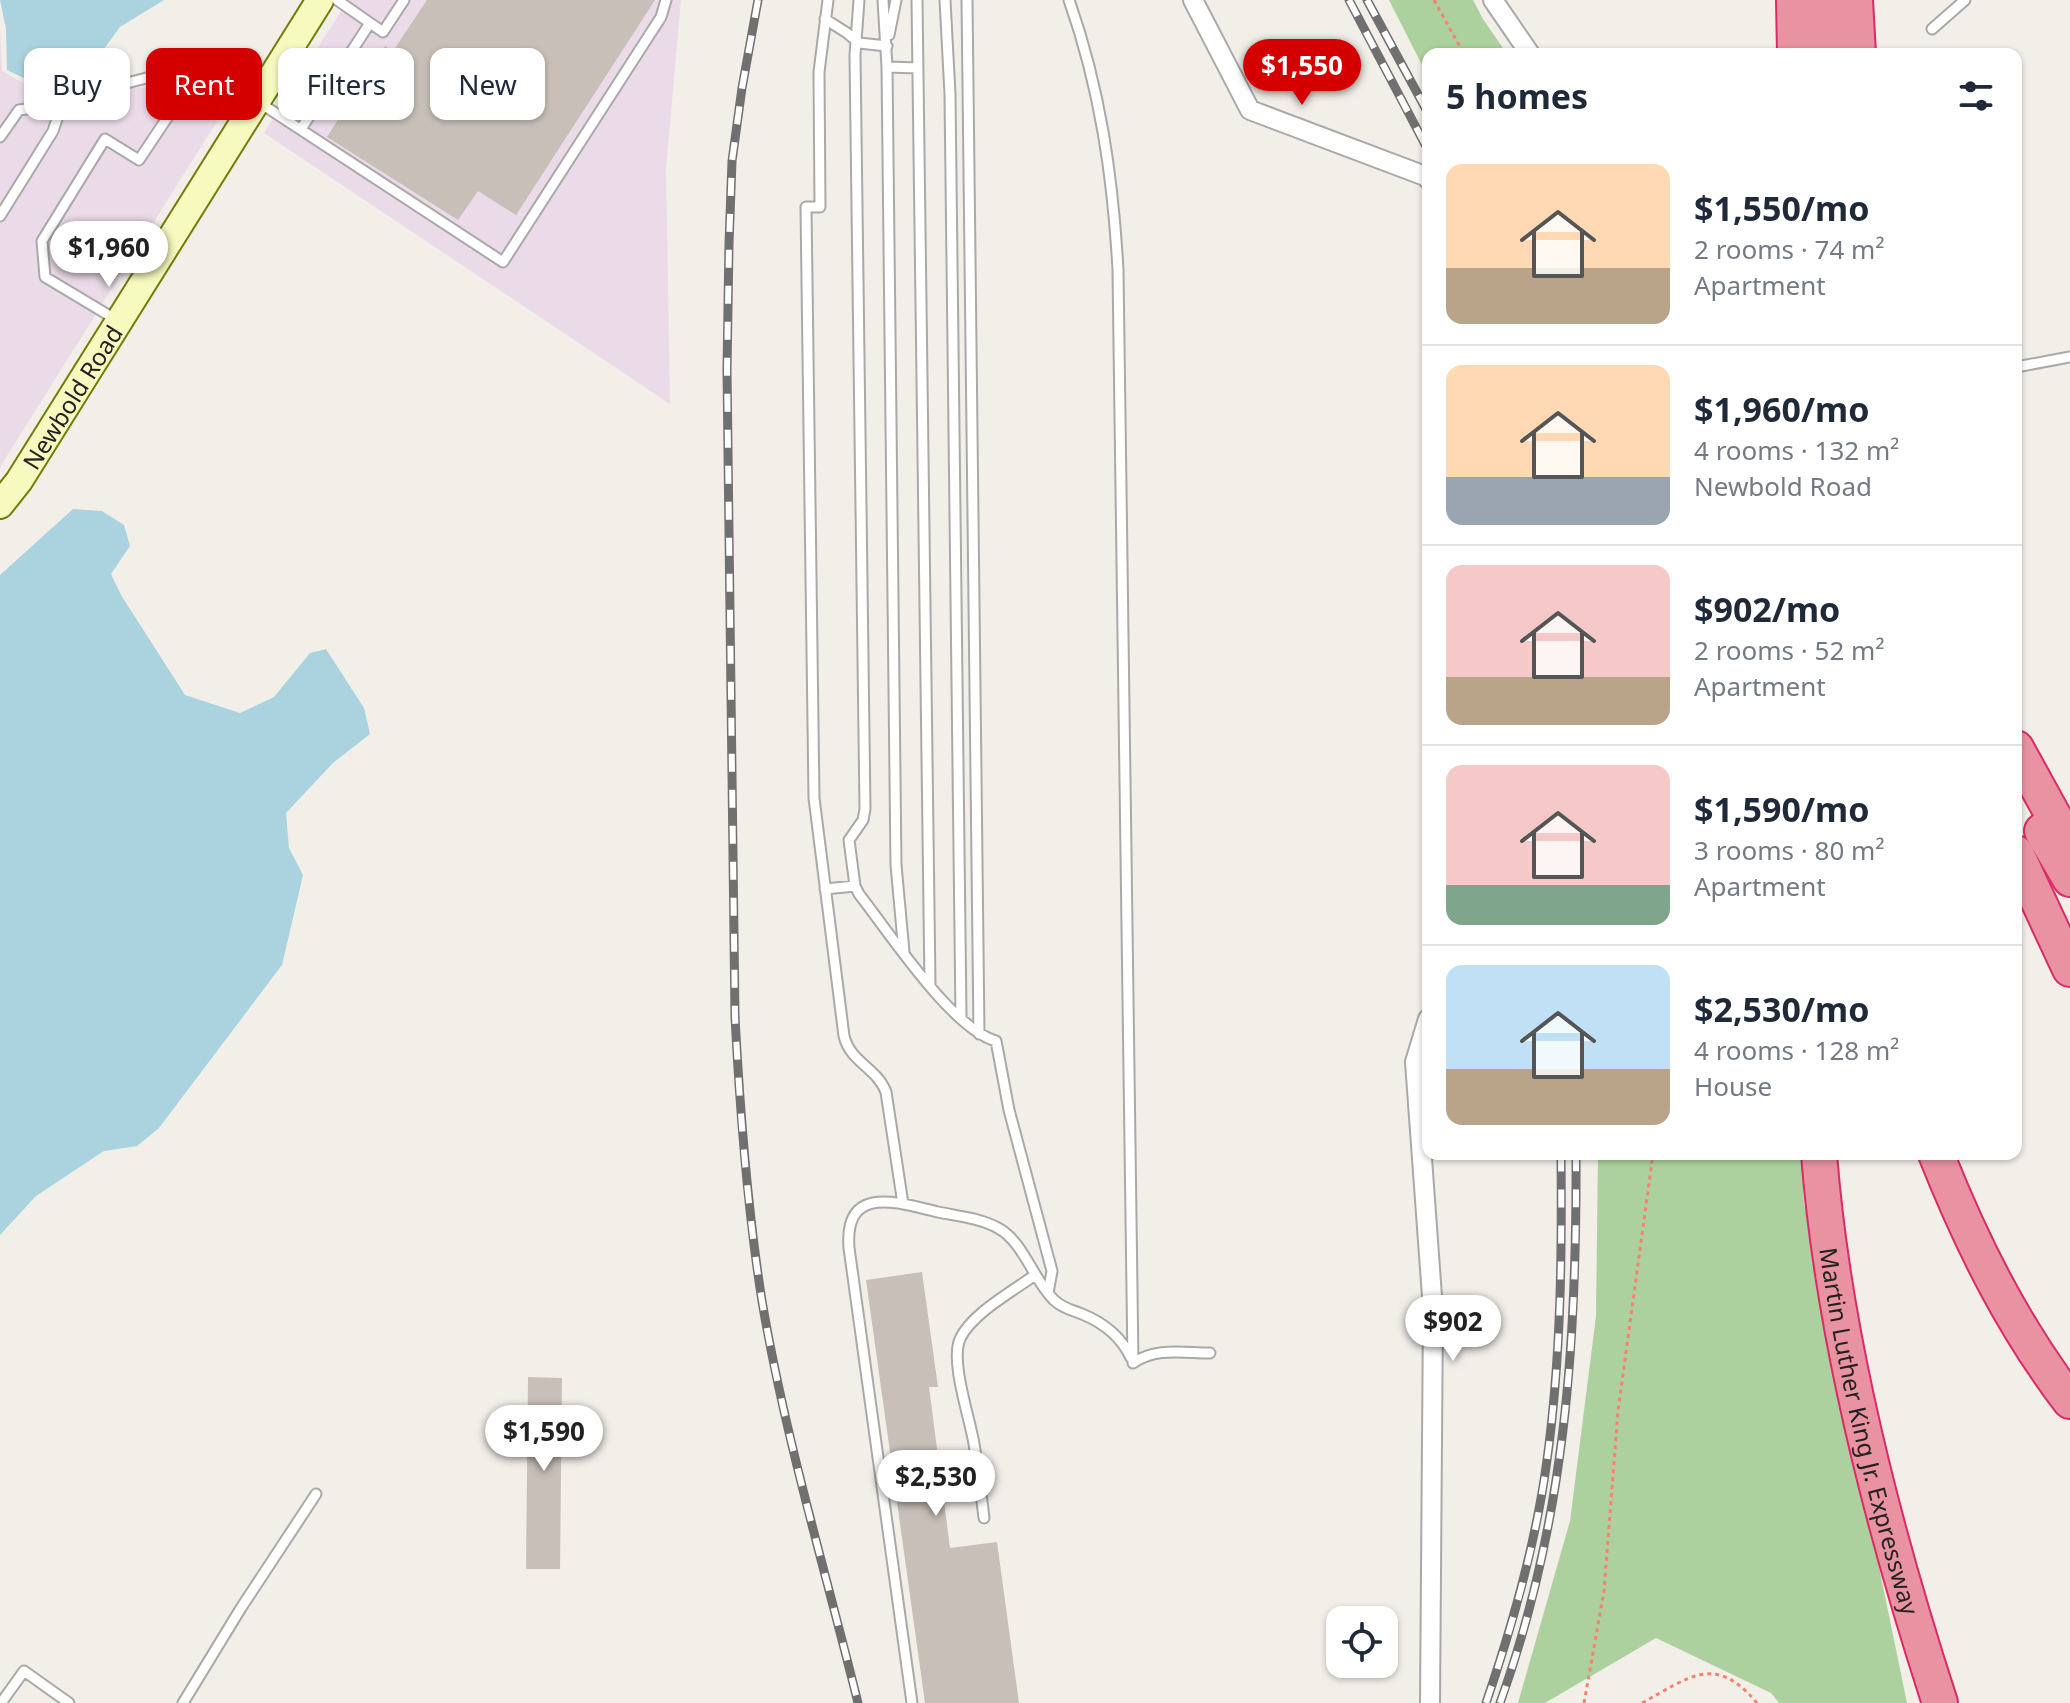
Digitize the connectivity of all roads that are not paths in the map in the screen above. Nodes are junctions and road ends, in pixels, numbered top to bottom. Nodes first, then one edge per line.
1 (320, 0) edge
2 (337, 0) edge
3 (404, 0) edge
4 (666, 0) edge
5 (828, 0) edge
6 (859, 0) edge
7 (883, 0) edge
8 (896, 0) edge
9 (917, 0) edge
10 (945, 0) edge
11 (967, 0) edge
12 (1069, 0) edge
13 (1193, 0) edge
14 (1493, 0) edge
15 (1777, 0) edge
16 (1794, 0) edge
17 (1824, 0) edge
18 (1855, 0) edge
19 (1863, 0) edge
20 (1965, 0) edge
21 (825, 19) junction
22 (370, 23) junction
23 (1932, 29) dead end
24 (855, 41) junction
25 (887, 46) junction
26 (1526, 48) edge
27 (1778, 48) edge
28 (1795, 48) edge
29 (1825, 48) edge
30 (1859, 48) edge
31 (1860, 48) edge
32 (887, 67) junction
33 (918, 68) junction
34 (262, 93) edge
35 (262, 104) edge
36 (24, 109) edge
37 (57, 120) edge
38 (166, 120) edge
39 (245, 120) edge
40 (301, 129) junction
41 (0, 137) edge
42 (1422, 175) edge
43 (0, 216) edge
44 (118, 321) junction
45 (2070, 357) edge
46 (2022, 366) edge
47 (0, 505) edge
48 (2022, 759) edge
49 (2022, 794) edge
50 (2070, 846) edge
51 (2022, 866) edge
52 (2070, 879) edge
53 (855, 886) junction
54 (825, 889) junction
55 (905, 955) junction
56 (2070, 969) edge
57 (930, 985) junction
58 (961, 1017) junction
59 (979, 1034) junction
60 (1422, 1039) edge
61 (1422, 1158) edge
62 (1422, 1160) edge
63 (1820, 1160) edge
64 (1939, 1160) edge
65 (903, 1204) junction
66 (1035, 1275) junction
67 (1048, 1293) junction
68 (1210, 1353) dead end
69 (1133, 1363) junction
70 (2070, 1401) edge
71 (316, 1494) dead end
72 (984, 1518) dead end
73 (1, 1703) edge
74 (69, 1703) edge
75 (183, 1703) edge
76 (912, 1703) edge
77 (1430, 1703) edge
78 (1940, 1703) edge

1 - 34 main road, Newbold Road
2 - 22 lane
3 - 22 lane
4 - 40 lane
5 - 21 lane
6 - 24 lane
7 - 25 lane
8 - 25 lane
9 - 33 lane
10 - 58 lane
11 - 59 lane
12 - 69 lane
13 - 42 street
14 - 26 street
15 - 27 highway
16 - 28 highway
17 - 29 highway
18 - 30 highway
19 - 31 highway
20 - 23 lane
21 - 24 lane
21 - 54 lane
22 - 40 lane
24 - 25 lane
24 - 53 lane
25 - 32 lane
32 - 33 lane
32 - 55 lane
33 - 57 lane
35 - 40 lane
36 - 41 lane
37 - 43 lane
38 - 44 lane
39 - 44 main road, Newbold Road
44 - 47 main road, Newbold Road
45 - 46 lane
48 - 50 highway
49 - 52 highway
51 - 56 highway
53 - 54 lane
53 - 55 lane
54 - 65 lane
55 - 57 lane
57 - 58 lane
58 - 59 lane
59 - 67 lane
60 - 61 street
62 - 77 street
63 - 78 highway, Martin Luther King Jr. Expressway
64 - 70 highway
65 - 66 lane
65 - 76 lane
66 - 67 lane
66 - 72 lane
67 - 69 lane
68 - 69 lane
71 - 75 lane
73 - 74 lane

